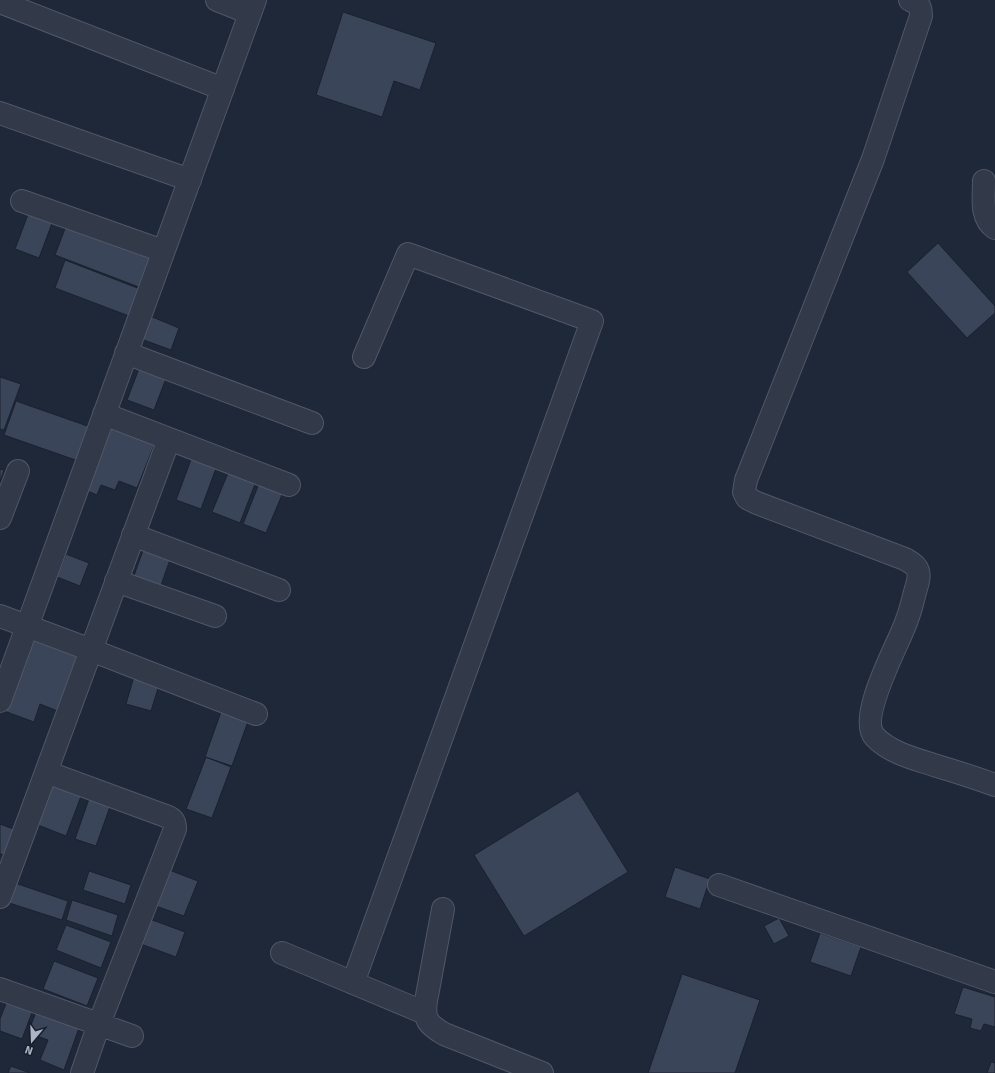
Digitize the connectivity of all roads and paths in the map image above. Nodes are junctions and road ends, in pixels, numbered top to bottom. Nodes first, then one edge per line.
1 (217, 0) edge
2 (910, 0) edge
3 (0, 2) edge
4 (252, 6) edge
5 (223, 89) junction
6 (0, 113) edge
7 (190, 180) junction
8 (984, 181) dead end
9 (22, 200) dead end
10 (995, 228) edge
11 (163, 251) junction
12 (126, 354) junction
13 (364, 357) dead end
14 (104, 414) junction
15 (312, 422) dead end
16 (169, 439) junction
17 (18, 471) dead end
18 (289, 485) dead end
19 (0, 518) edge
20 (133, 535) junction
21 (116, 581) junction
22 (279, 590) dead end
23 (0, 616) edge
24 (215, 616) dead end
25 (28, 626) junction
26 (90, 650) junction
27 (0, 701) edge
28 (256, 714) dead end
29 (46, 772) junction
30 (995, 785) edge
31 (720, 885) dead end
32 (0, 897) edge
33 (443, 909) dead end
34 (282, 953) dead end
35 (995, 982) edge
36 (353, 983) junction
37 (0, 988) edge
38 (425, 1013) junction
39 (99, 1024) junction
40 (132, 1036) dead end
41 (82, 1073) edge
42 (542, 1073) edge

1 - 4 street
2 - 30 street
3 - 5 street
4 - 5 street
5 - 7 street
6 - 7 street
7 - 11 street
8 - 10 street
9 - 11 street
11 - 12 street
12 - 14 street
12 - 15 street
13 - 36 street
14 - 16 street
14 - 25 street
16 - 18 street
16 - 20 street
17 - 19 street
20 - 21 street
20 - 22 street
21 - 24 street
21 - 26 street
23 - 25 street
25 - 26 street
25 - 27 street
26 - 28 street
26 - 29 street
29 - 32 street
29 - 39 street
31 - 35 street
33 - 38 street
34 - 36 street
36 - 38 street
37 - 39 street
38 - 42 street
39 - 40 street
39 - 41 street

